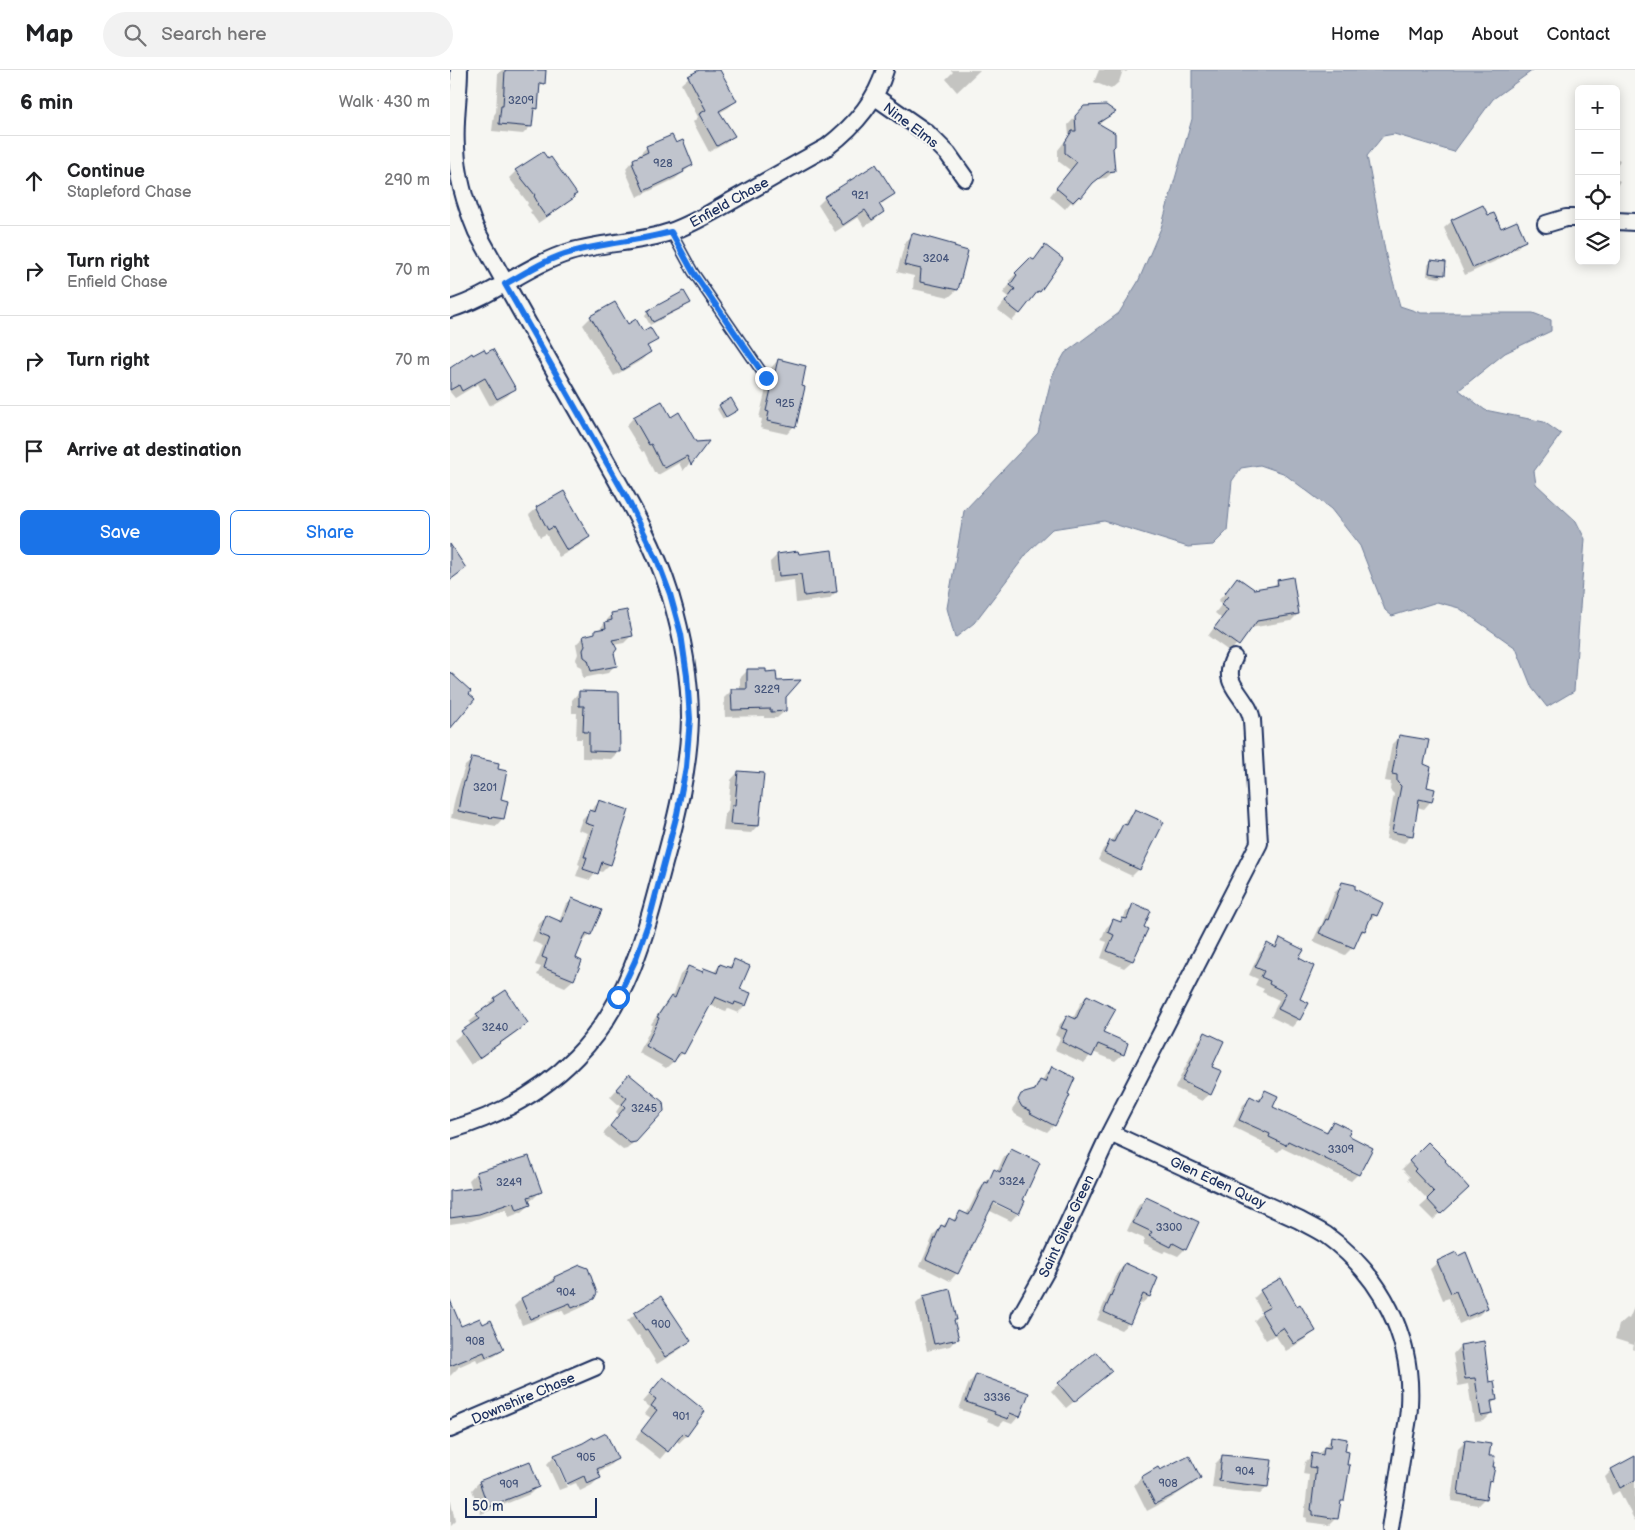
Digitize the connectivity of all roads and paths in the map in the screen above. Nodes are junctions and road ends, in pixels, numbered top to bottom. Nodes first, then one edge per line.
1 (459, 70) edge
2 (885, 70) edge
3 (874, 96) junction
4 (965, 178) dead end
5 (1575, 218) edge
6 (1620, 221) edge
7 (1635, 222) edge
8 (1546, 224) dead end
9 (671, 232) junction
10 (505, 284) junction
11 (450, 309) edge
12 (766, 378) dead end
13 (1234, 658) dead end
14 (450, 1130) edge
15 (1110, 1133) junction
16 (1020, 1317) dead end
17 (595, 1367) dead end
18 (450, 1429) edge
19 (1390, 1530) edge

1 - 10 street
2 - 3 street, Enfield Chase
3 - 4 street, Nine Elms
3 - 9 street, Enfield Chase
5 - 8 street
6 - 7 street
9 - 10 street, Enfield Chase
9 - 12 lane
10 - 11 street, Enfield Chase
10 - 14 street
13 - 15 street
15 - 16 street, Saint Giles Green
15 - 19 street, Glen Eden Quay
17 - 18 street, Downshire Chase

